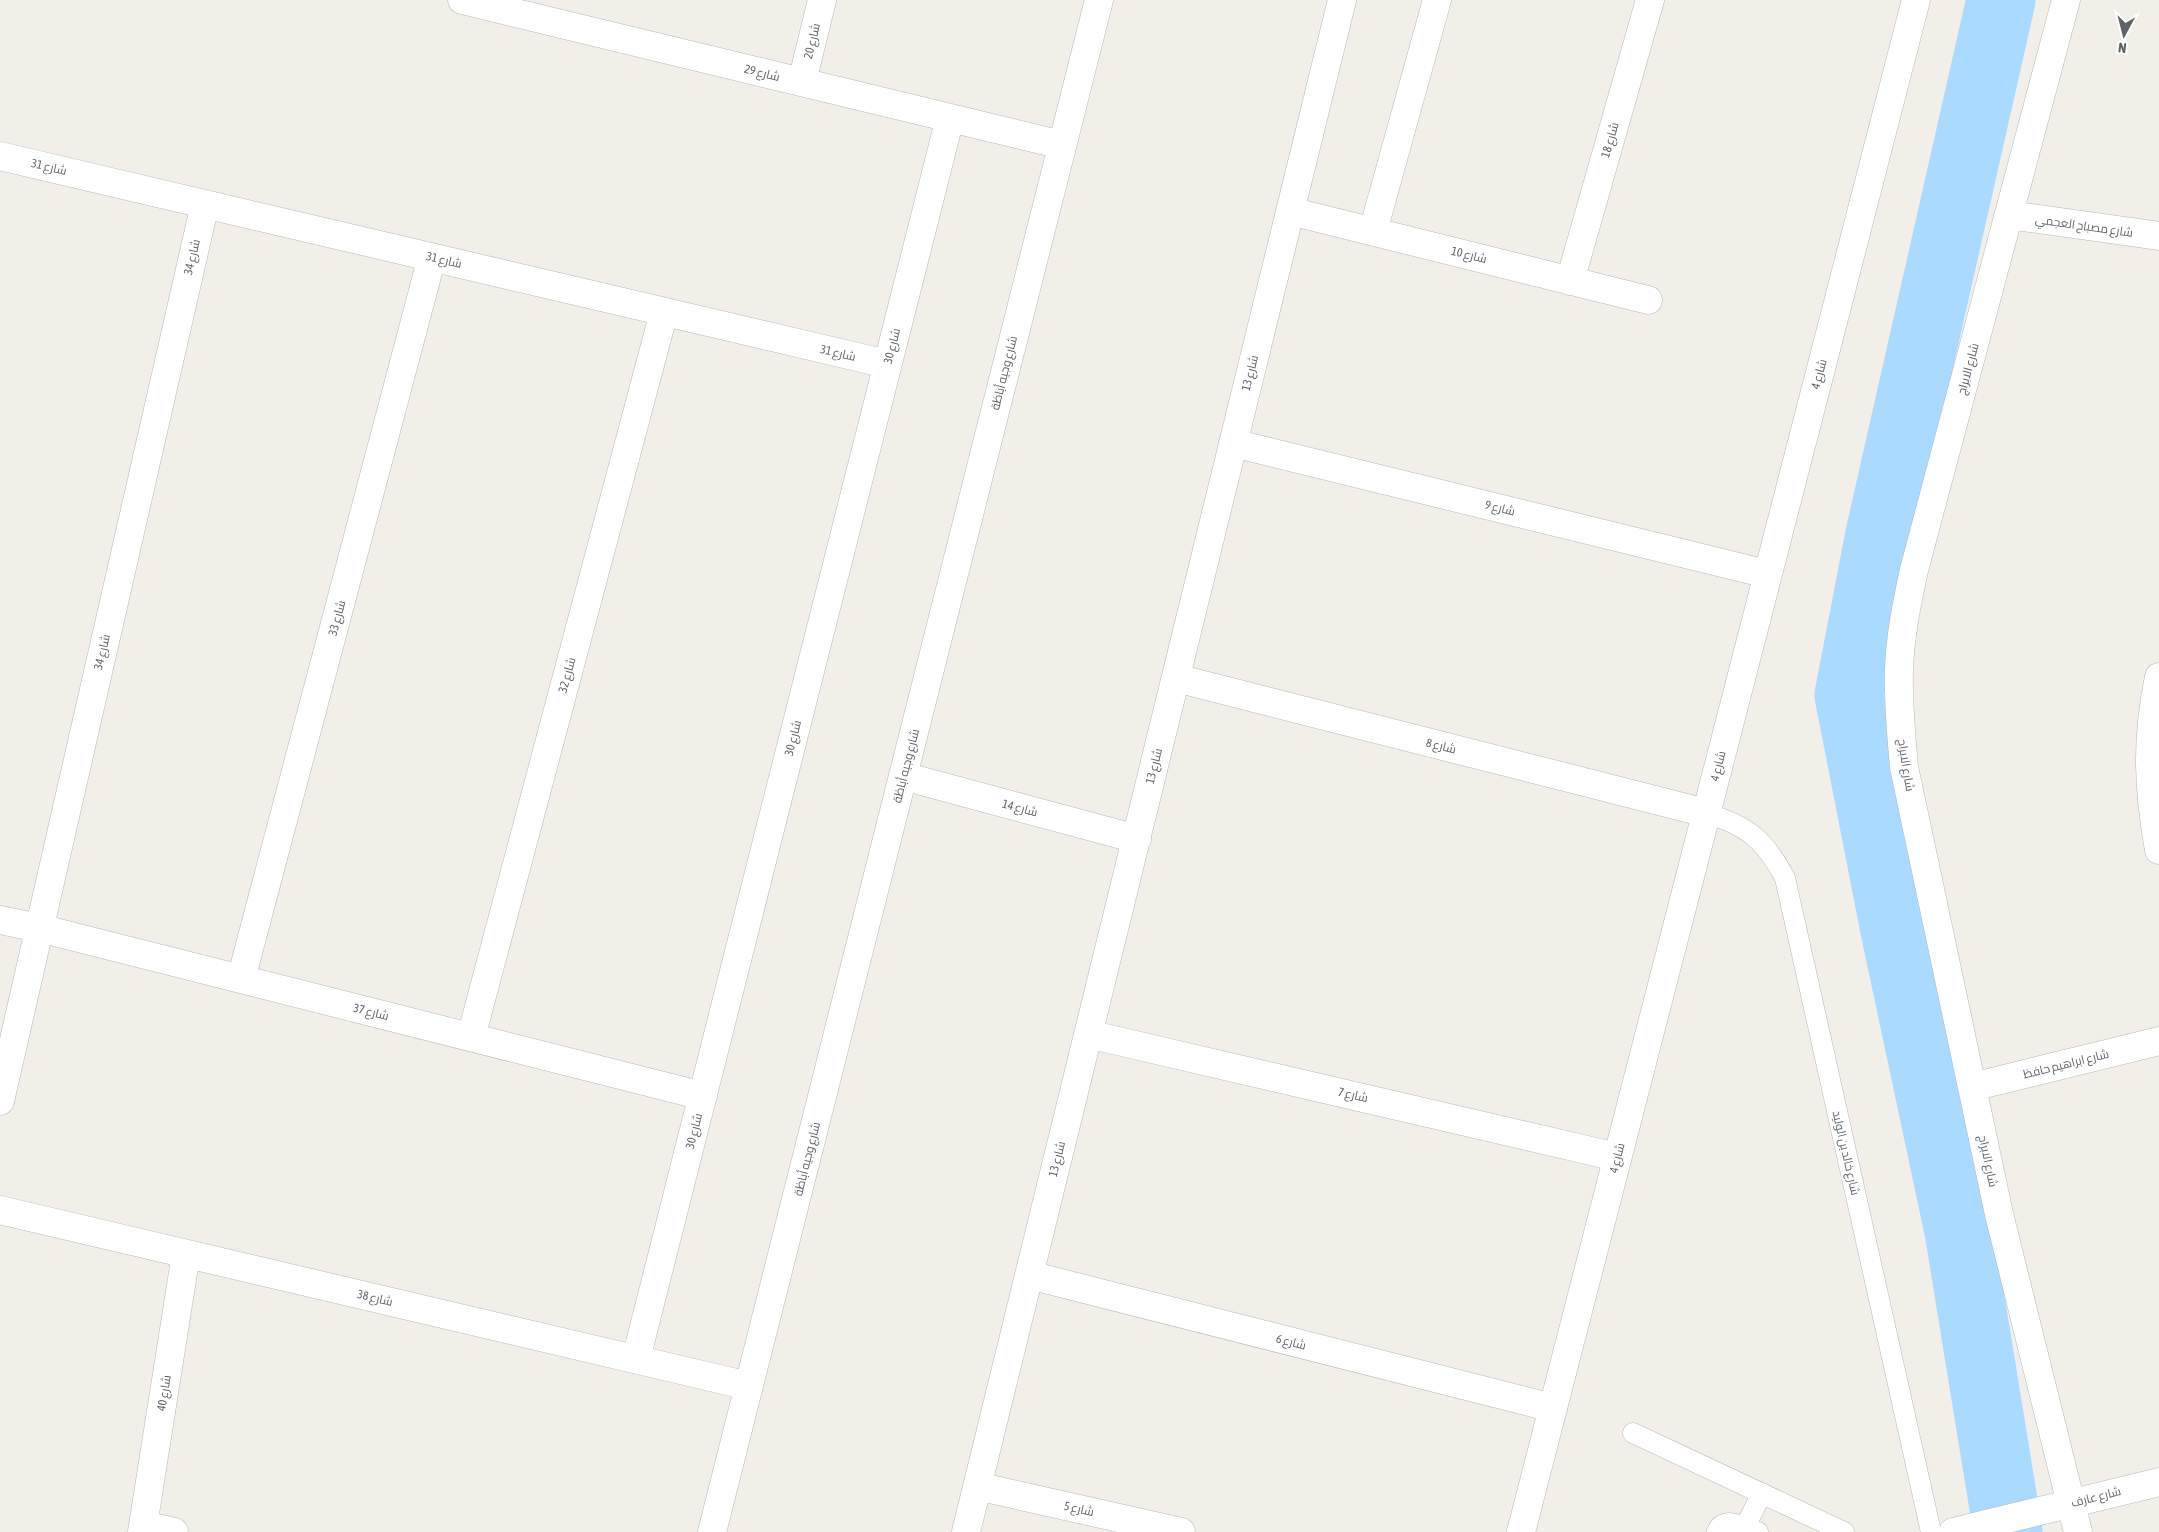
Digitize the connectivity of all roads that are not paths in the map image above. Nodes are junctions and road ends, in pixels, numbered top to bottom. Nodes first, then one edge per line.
1 (462, 0) edge
2 (822, 0) edge
3 (1098, 0) edge
4 (1342, 0) edge
5 (1437, 0) edge
6 (1650, 0) edge
7 (1916, 0) edge
8 (2066, 0) edge
9 (802, 82) junction
10 (950, 118) junction
11 (1062, 145) junction
12 (2, 163) edge
13 (205, 204) junction
14 (1290, 211) junction
15 (2009, 215) junction
16 (1373, 230) junction
17 (2159, 236) edge
18 (432, 257) junction
19 (1570, 281) junction
20 (1648, 300) dead end
21 (664, 312) junction
22 (887, 364) junction
23 (1233, 442) junction
24 (1767, 574) junction
25 (2159, 677) edge
26 (1176, 678) junction
27 (903, 776) junction
28 (2155, 802) edge
29 (1706, 813) junction
30 (1136, 839) junction
31 (2159, 850) edge
32 (0, 920) edge
33 (40, 928) junction
34 (241, 979) junction
35 (1088, 1034) junction
36 (471, 1038) junction
37 (2159, 1042) edge
38 (1972, 1087) junction
39 (703, 1096) junction
40 (0, 1100) edge
41 (1617, 1157) junction
42 (0, 1210) edge
43 (186, 1254) junction
44 (1029, 1275) junction
45 (636, 1359) junction
46 (749, 1386) junction
47 (1553, 1408) junction
48 (1633, 1433) dead end
49 (2159, 1482) edge
50 (977, 1486) junction
51 (1762, 1493) junction
52 (2071, 1503) junction
53 (143, 1529) edge
54 (1752, 1530) edge
55 (1959, 1530) edge
56 (174, 1532) edge
57 (712, 1532) edge
58 (966, 1532) edge
59 (1182, 1532) edge
60 (1521, 1532) edge
61 (1718, 1532) edge
62 (1844, 1532) edge
63 (1930, 1532) edge
64 (2078, 1532) edge

1 - 9 street, شارع 29
2 - 9 street, شارع 20
3 - 11 street, شارع وجيه أباظة
4 - 14 street, شارع 13
5 - 16 street
6 - 19 street, شارع 18
7 - 24 street, شارع 4
8 - 15 street, شارع الابراج
9 - 10 street, شارع 29
10 - 11 street, شارع 29
10 - 22 street, شارع 30
11 - 27 street, شارع وجيه أباظة
12 - 13 street, شارع 31
13 - 18 street, شارع 31
13 - 33 street, شارع 34
14 - 16 street, شارع 10
14 - 23 street, شارع 13
15 - 17 street, شارع مصباح العجمي
15 - 38 street, شارع الابراج
16 - 19 street, شارع 10
18 - 21 street, شارع 31
18 - 34 street, شارع 33
19 - 20 street, شارع 10
21 - 22 street, شارع 31
21 - 36 street, شارع 32
22 - 39 street, شارع 30
23 - 24 street, شارع 9
23 - 26 street, شارع 13
24 - 29 street, شارع 4
25 - 28 street
26 - 29 street, شارع 8
26 - 30 street, شارع 13
27 - 30 street, شارع 14
27 - 46 street, شارع وجيه أباظة
28 - 31 street
29 - 41 street, شارع 4
29 - 63 lane, شارع خالد بن الوليد
30 - 35 street, شارع 13
32 - 33 street, شارع 37
33 - 34 street, شارع 37
33 - 40 street, شارع 34
34 - 36 street, شارع 37
35 - 41 street, شارع 7
35 - 44 street, شارع 13
36 - 39 street, شارع 37
37 - 38 street, شارع ابراهيم حافظ
38 - 52 street, شارع الابراج
39 - 45 street, شارع 30
41 - 47 street, شارع 4
42 - 43 street, شارع 38
43 - 45 street, شارع 38
43 - 53 street, شارع 40
44 - 47 street, شارع 6
44 - 50 street, شارع 13
45 - 46 street, شارع 38
46 - 57 street, شارع وجيه أباظة
47 - 60 street, شارع 4
48 - 51 lane
49 - 52 street, شارع عارف
50 - 58 street, شارع 13
50 - 59 street, شارع 5
51 - 54 lane
51 - 62 lane
52 - 55 street, شارع عارف
52 - 64 street, شارع الابراج
53 - 56 street
54 - 61 lane

